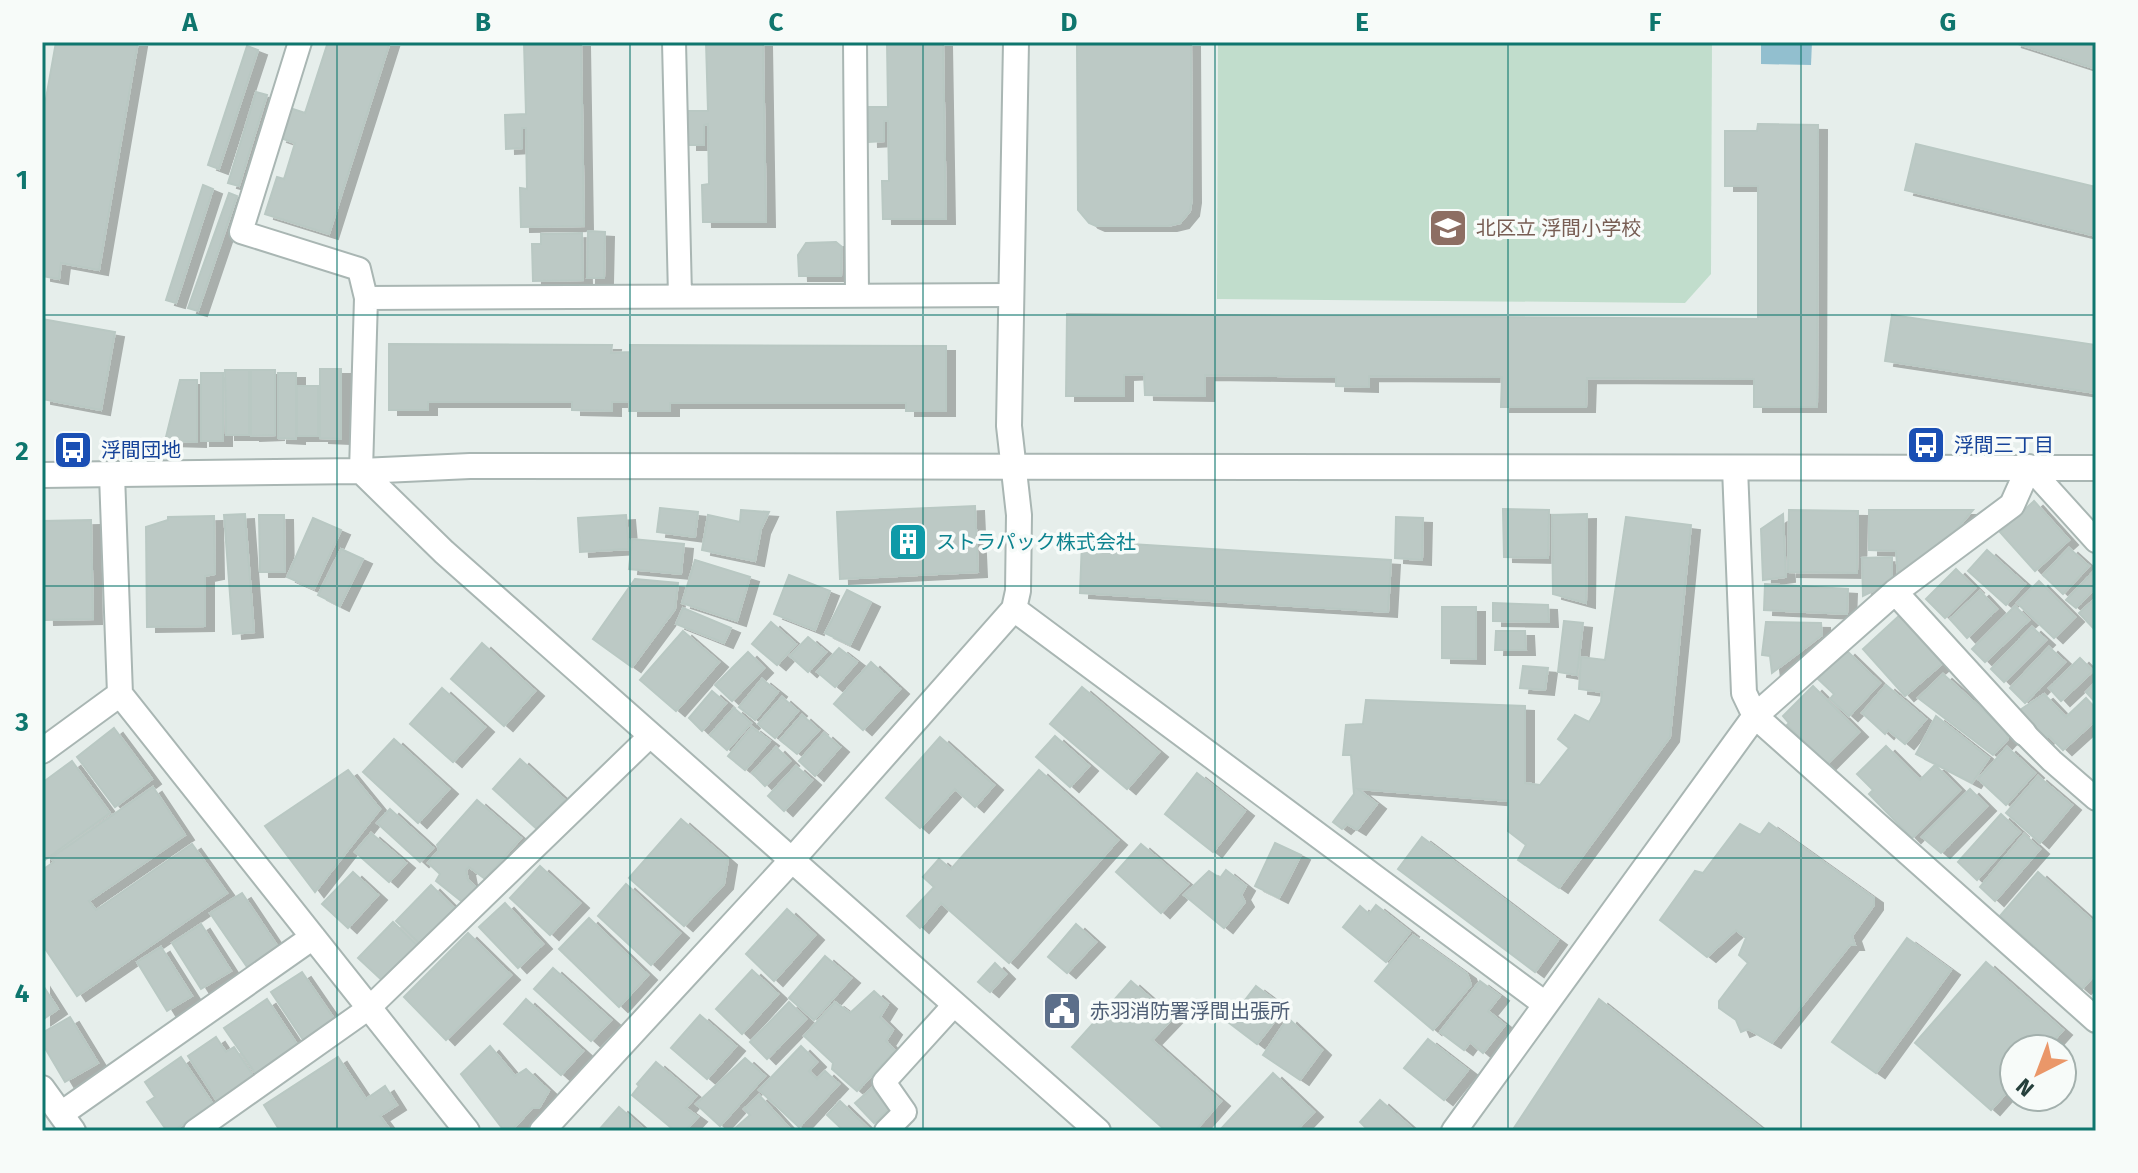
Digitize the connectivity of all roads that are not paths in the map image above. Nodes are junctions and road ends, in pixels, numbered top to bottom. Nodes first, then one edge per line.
1 (300, 42) edge
2 (674, 42) edge
3 (855, 42) edge
4 (1016, 42) edge
5 (857, 295) junction
6 (1012, 295) junction
7 (680, 296) junction
8 (366, 298) junction
9 (1014, 466) junction
10 (2029, 467) junction
11 (1735, 468) junction
12 (2096, 468) edge
13 (361, 471) junction
14 (42, 475) edge
15 (112, 475) junction
16 (2096, 541) edge
17 (1895, 592) junction
18 (1014, 609) junction
19 (120, 694) junction
20 (1755, 716) junction
21 (2024, 733) joint
22 (651, 735) junction
23 (42, 751) edge
24 (2096, 799) edge
25 (791, 861) junction
26 (313, 937) junction
27 (1545, 1004) junction
28 (954, 1005) junction
29 (369, 1008) junction
30 (2096, 1020) edge
31 (42, 1088) edge
32 (67, 1122) edge
33 (195, 1131) edge
34 (467, 1131) edge
35 (542, 1131) edge
36 (886, 1131) edge
37 (1098, 1131) edge
38 (1454, 1131) edge

1 - 8 lane
2 - 7 lane
3 - 5 lane
4 - 6 street
5 - 6 lane
5 - 7 lane
6 - 9 street
7 - 8 lane
8 - 13 lane
9 - 11 street
9 - 13 street
9 - 18 street
10 - 11 street
10 - 12 street
10 - 16 lane
10 - 17 street
11 - 20 street
13 - 15 street
13 - 22 street
14 - 15 street
15 - 19 street
17 - 20 street
17 - 21 street
18 - 25 street
18 - 27 street
19 - 23 street
19 - 26 street
20 - 27 street
20 - 30 street
21 - 24 lane
22 - 25 street
22 - 29 lane
25 - 28 street
25 - 35 street
26 - 29 street
26 - 32 street
27 - 38 street
28 - 36 lane
28 - 37 street
29 - 33 lane
29 - 34 street
31 - 32 street

